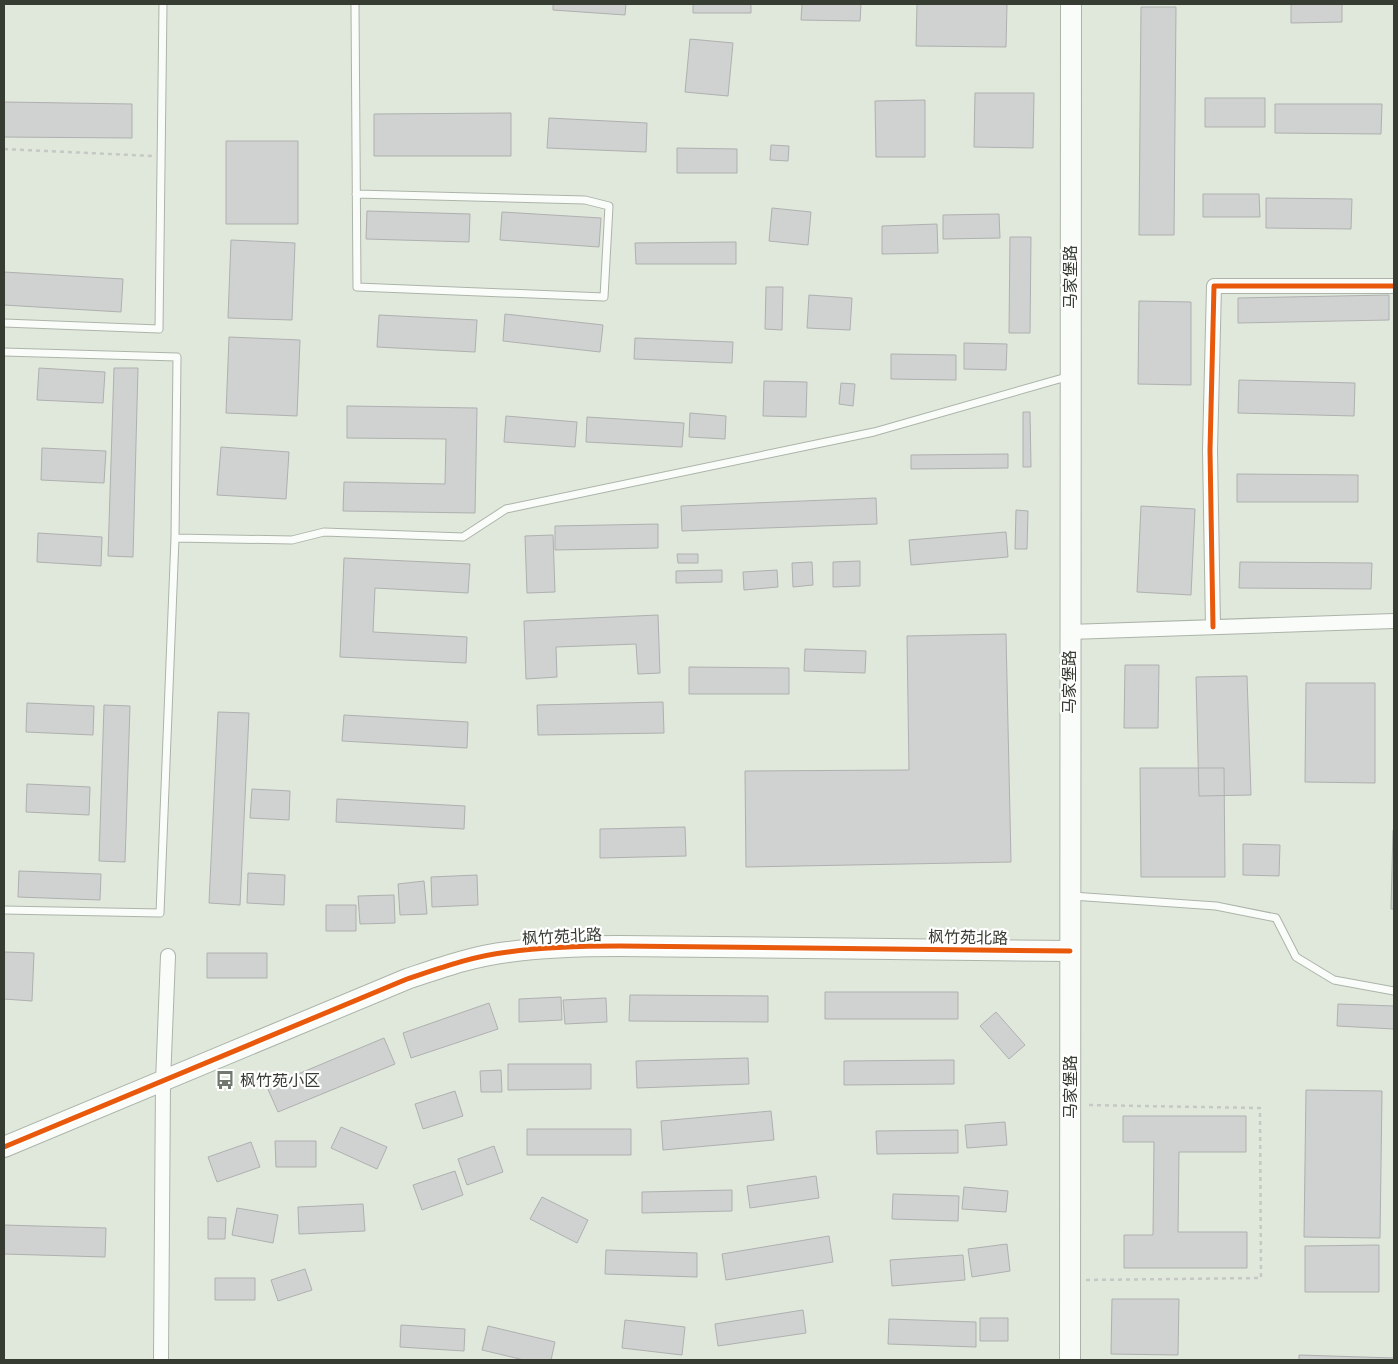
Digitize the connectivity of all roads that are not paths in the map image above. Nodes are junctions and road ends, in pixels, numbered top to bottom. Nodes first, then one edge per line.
1 (163, 4) edge
2 (355, 4) edge
3 (1071, 4) edge
4 (356, 194) junction
5 (1394, 286) edge
6 (4, 323) edge
7 (4, 352) edge
8 (1070, 376) junction
9 (175, 538) junction
10 (1394, 621) edge
11 (1213, 627) junction
12 (1069, 632) junction
13 (1069, 896) junction
14 (4, 910) edge
15 (1070, 951) junction
16 (168, 956) dead end
17 (1394, 991) edge
18 (163, 1082) junction
19 (4, 1147) edge
20 (161, 1360) edge
21 (1070, 1360) edge

1 - 6 lane
2 - 4 lane
3 - 8 main road, 马家堡路
4 - 4 lane
5 - 11 street
7 - 9 lane
8 - 9 lane
8 - 12 main road, 马家堡路
9 - 14 lane
10 - 11 street
11 - 12 street
12 - 13 main road, 马家堡路
13 - 15 main road, 马家堡路
13 - 17 lane
15 - 18 main road, 枫竹苑北路
15 - 21 main road, 马家堡路
16 - 18 street
18 - 19 main road, 枫竹苑北路
18 - 20 street

